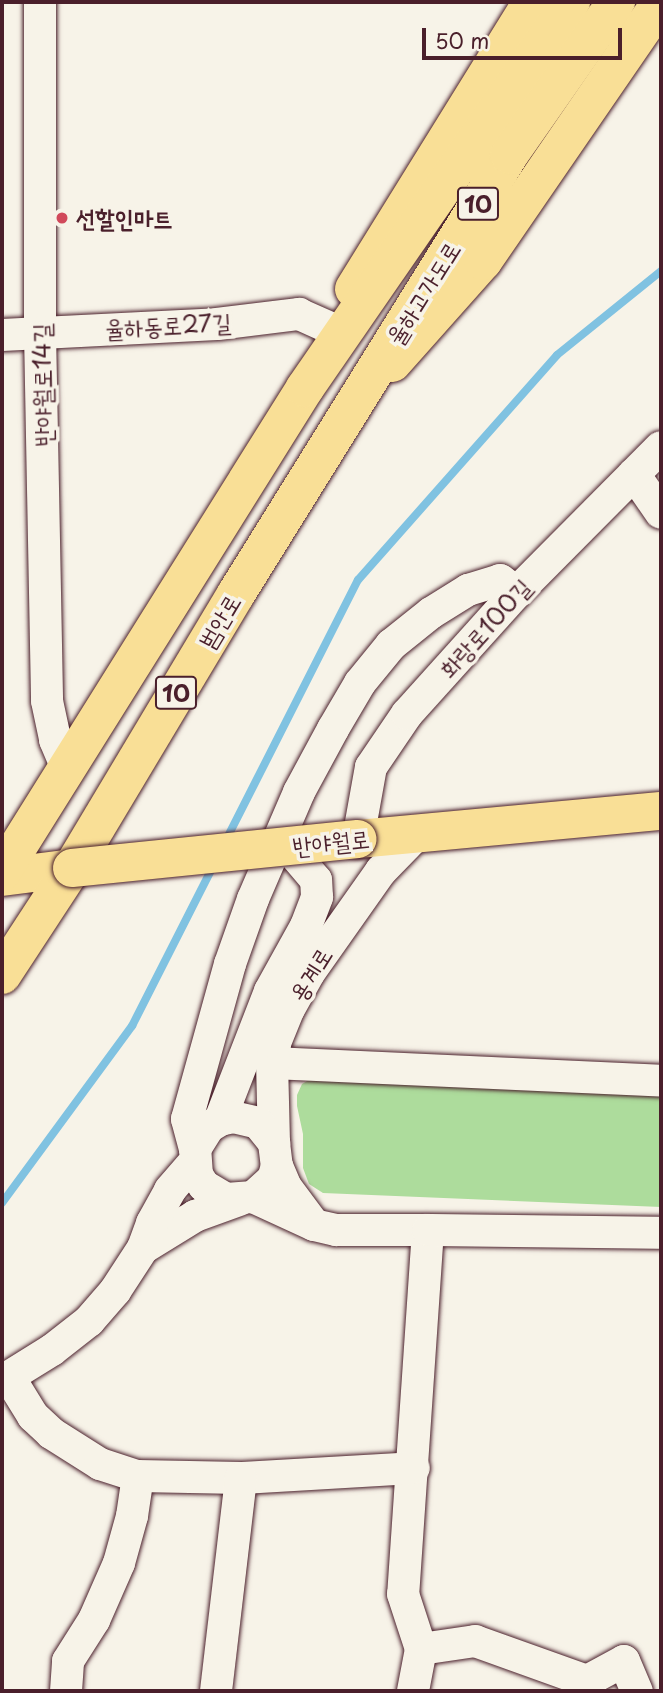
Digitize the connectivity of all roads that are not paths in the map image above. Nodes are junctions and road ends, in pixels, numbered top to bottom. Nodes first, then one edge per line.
1 (40, 2) edge
2 (532, 2) edge
3 (571, 2) edge
4 (616, 2) edge
5 (661, 2) edge
6 (330, 328) junction
7 (40, 332) junction
8 (2, 335) edge
9 (305, 388) junction
10 (349, 411) junction
11 (661, 447) edge
12 (634, 474) junction
13 (661, 513) edge
14 (517, 592) junction
15 (66, 766) junction
16 (661, 811) edge
17 (417, 834) junction
18 (358, 839) junction
19 (288, 847) junction
20 (72, 869) junction
21 (2, 875) edge
22 (2, 975) edge
23 (272, 1063) junction
24 (661, 1081) edge
25 (220, 1120) junction
26 (195, 1155) junction
27 (276, 1155) junction
28 (246, 1198) junction
29 (314, 1225) junction
30 (428, 1230) junction
31 (661, 1233) edge
32 (143, 1248) junction
33 (5, 1379) edge
34 (414, 1468) junction
35 (138, 1476) junction
36 (241, 1478) junction
37 (421, 1649) junction
38 (66, 1691) edge
39 (216, 1691) edge
40 (413, 1691) edge
41 (637, 1691) edge

1 - 7 street, 반야월로14길
2 - 6 main road
3 - 9 main road, 율하고가도로 / 10
4 - 10 main road, 율하고가도로 / 10
5 - 10 main road
6 - 7 street, 율하동로27길
6 - 9 main road
7 - 8 street, 율하동로27길
7 - 15 street, 반야월로14길
9 - 15 main road, 10
10 - 20 main road, 범안로 / 10
11 - 12 street, 화랑로100길
12 - 13 street
12 - 14 street, 화랑로100길
14 - 18 street, 화랑로100길
14 - 26 street
15 - 21 main road, 10
16 - 17 main road, 반야월로
17 - 18 main road, 반야월로
17 - 23 street, 용계로
18 - 19 main road, 반야월로, bridge
19 - 20 main road, 반야월로, bridge
19 - 25 street, 용계로
20 - 21 main road, 반야월로
20 - 22 main road, 범안로 / 10
23 - 24 street
23 - 27 street, 용계로
25 - 26 street
25 - 27 street
26 - 28 street
26 - 32 street
27 - 28 street
27 - 29 street
28 - 29 street
28 - 32 street
29 - 30 street
30 - 31 street
30 - 34 street
32 - 33 street
33 - 35 street
34 - 36 street
34 - 37 street
35 - 36 street
35 - 38 street
36 - 39 street
37 - 40 street
37 - 41 street

